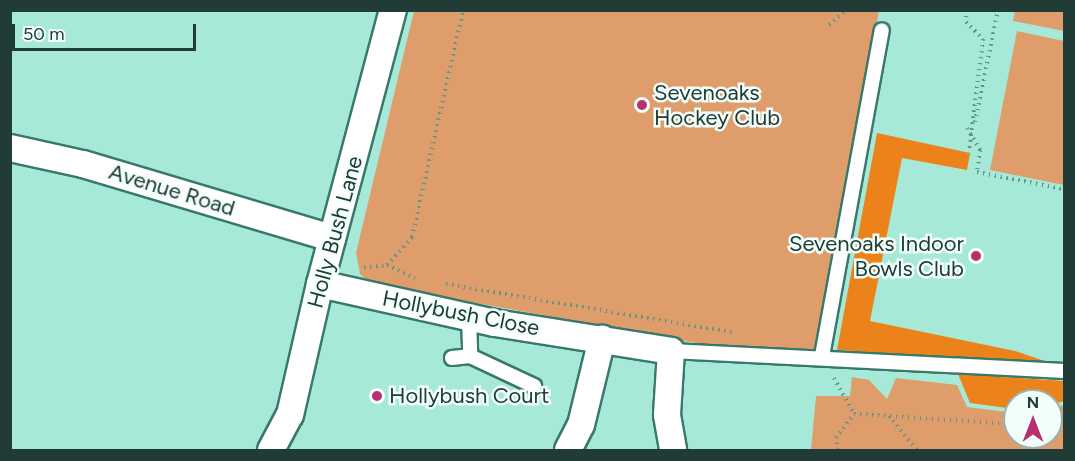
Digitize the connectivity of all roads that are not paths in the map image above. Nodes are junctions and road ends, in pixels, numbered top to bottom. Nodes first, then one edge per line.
1 (393, 10) edge
2 (882, 30) dead end
3 (10, 148) edge
4 (332, 238) junction
5 (323, 274) junction
6 (469, 318) junction
7 (602, 339) junction
8 (671, 351) junction
9 (470, 356) junction
10 (822, 356) junction
11 (452, 358) dead end
12 (1065, 371) edge
13 (534, 386) dead end
14 (271, 450) edge
15 (568, 450) edge
16 (673, 450) edge

1 - 4 street, Holly Bush Lane
2 - 10 lane
3 - 4 street, Avenue Road
4 - 5 street, Holly Bush Lane
5 - 6 street, Hollybush Close
5 - 14 street, Holly Bush Lane
6 - 7 street, Hollybush Close
6 - 9 lane
7 - 8 street, Hollybush Close
7 - 15 street
8 - 10 lane
8 - 16 street
9 - 11 lane
9 - 13 lane
10 - 12 lane

